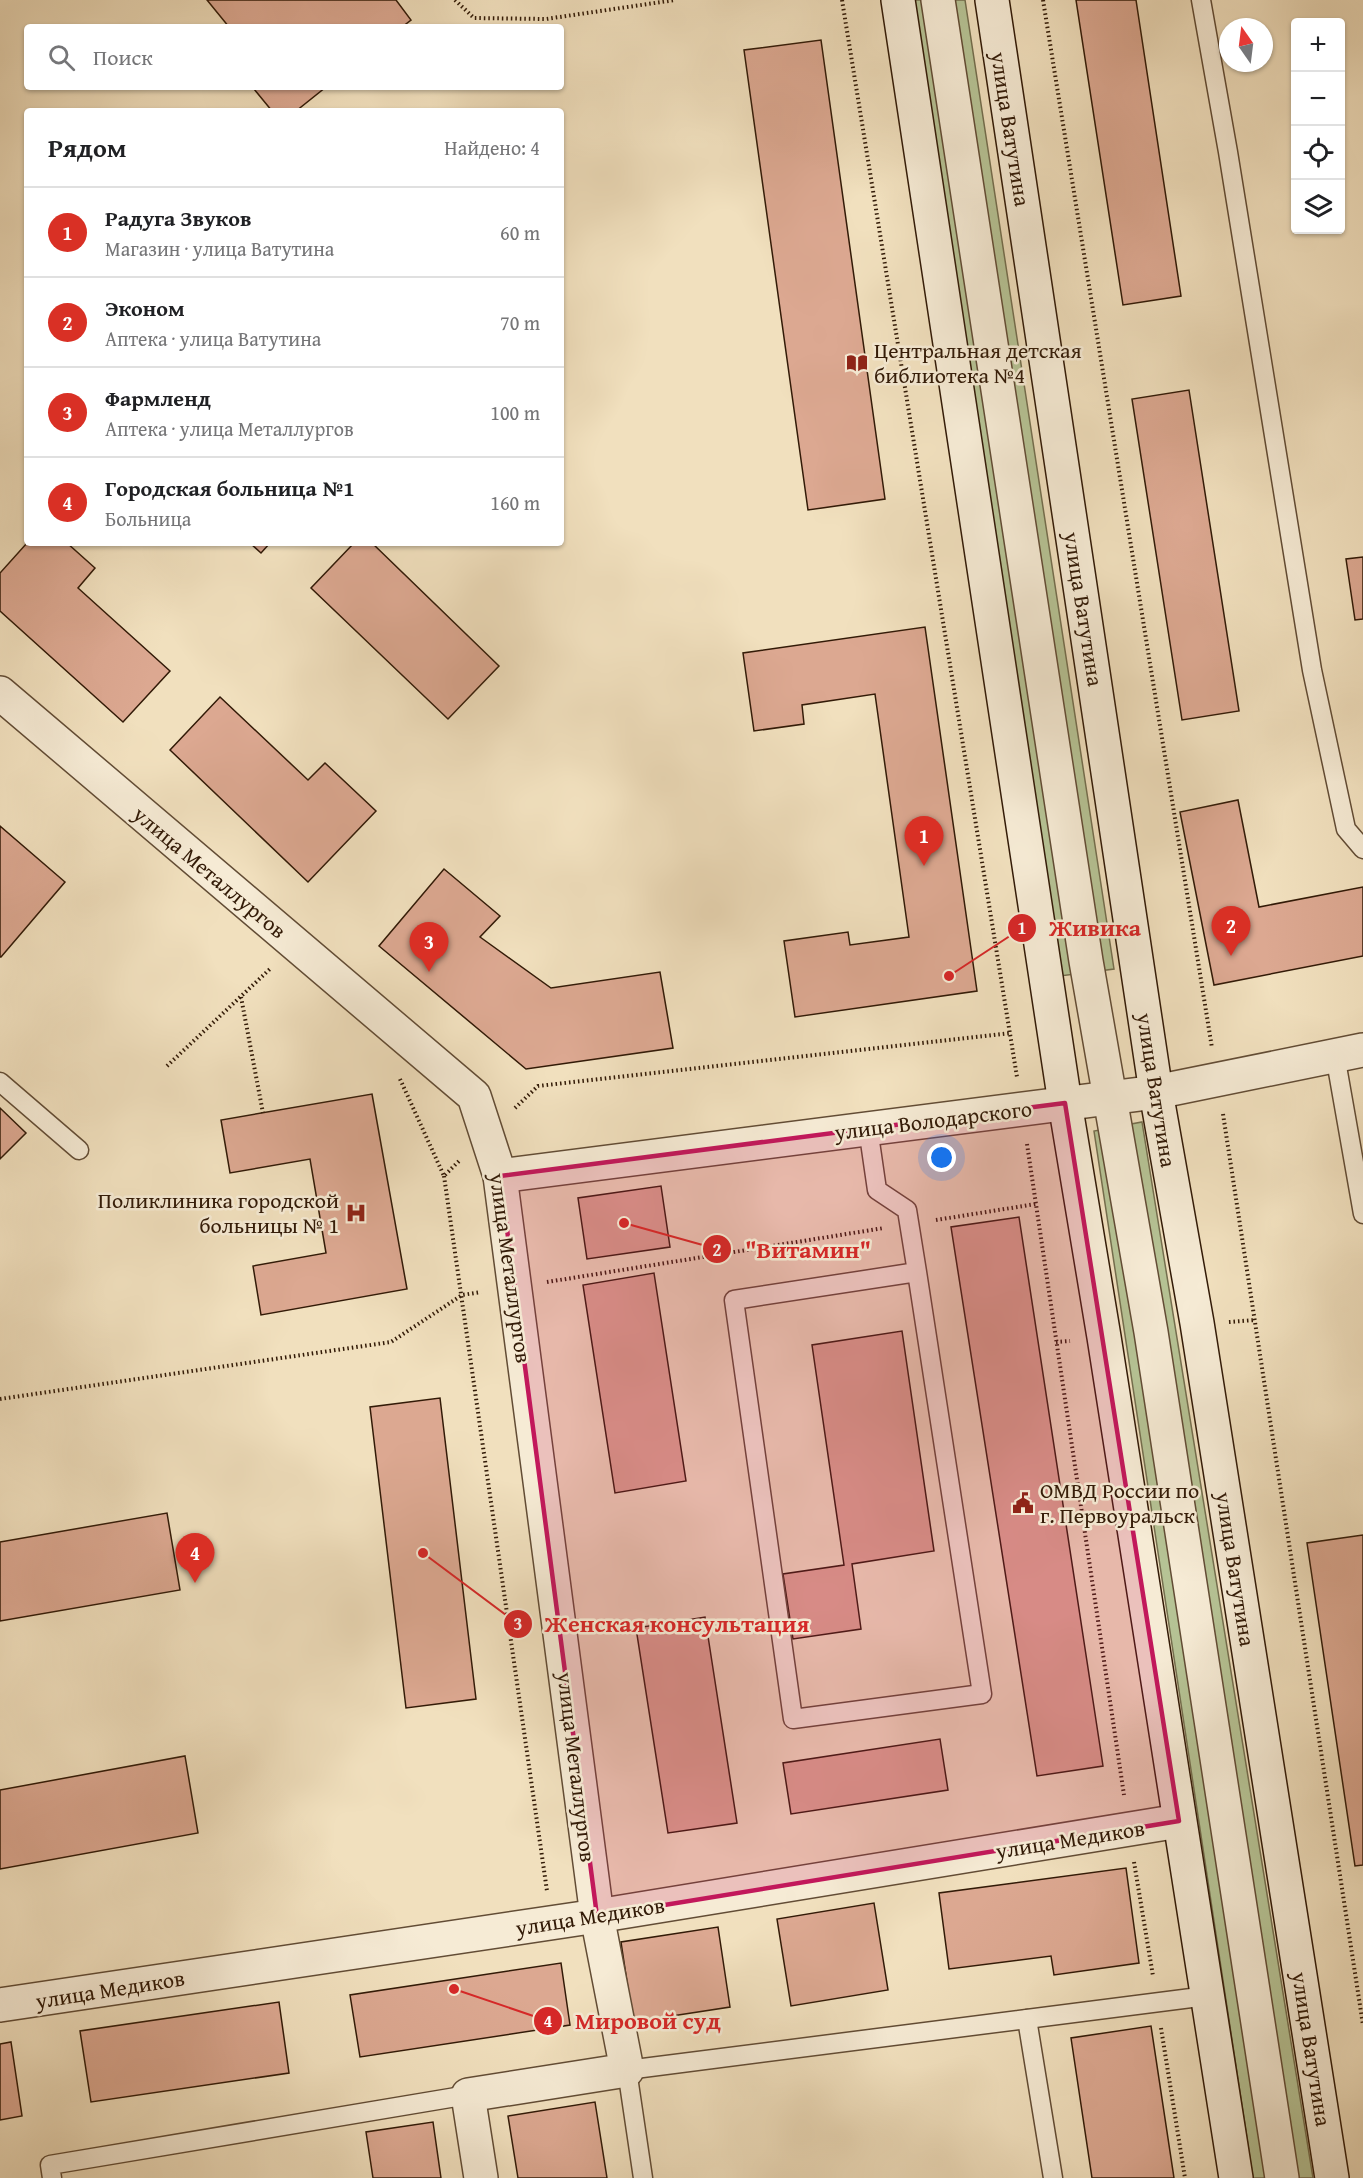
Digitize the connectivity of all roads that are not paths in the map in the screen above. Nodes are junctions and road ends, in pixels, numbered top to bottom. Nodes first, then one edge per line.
1 (898, 0) edge
2 (938, 0) edge
3 (992, 0) edge
4 (1202, 0) edge
5 (0, 693) edge
6 (1363, 849) edge
7 (1349, 1053) edge
8 (0, 1082) edge
9 (1156, 1092) junction
10 (1110, 1098) junction
11 (1065, 1103) junction
12 (868, 1128) junction
13 (79, 1150) dead end
14 (500, 1176) junction
15 (1363, 1214) edge
16 (917, 1272) junction
17 (1179, 1821) junction
18 (597, 1916) junction
19 (1207, 1995) junction
20 (0, 2005) edge
21 (1027, 2019) junction
22 (627, 2070) junction
23 (468, 2095) junction
24 (52, 2178) edge
25 (481, 2178) edge
26 (643, 2178) edge
27 (1053, 2178) edge
28 (1236, 2178) edge
29 (1281, 2178) edge
30 (1332, 2178) edge

1 - 11 street
2 - 10 street
3 - 9 street, улица Ватутина
4 - 6 lane
5 - 14 street, улица Металлургов
7 - 9 street, улица Володарского
7 - 15 lane
8 - 13 lane
9 - 10 street, улица Володарского
9 - 30 street, улица Ватутина
10 - 11 street, улица Володарского
10 - 29 street
11 - 12 street, улица Володарского
11 - 17 street
12 - 14 street, улица Володарского
12 - 16 lane
14 - 18 street, улица Металлургов
16 - 16 lane
17 - 18 street, улица Медиков
17 - 19 street
18 - 20 street, улица Медиков
18 - 22 street, улица Металлургов
19 - 21 lane
19 - 28 street
21 - 22 lane
21 - 27 lane
22 - 23 street
22 - 26 lane
23 - 24 lane
23 - 25 street

